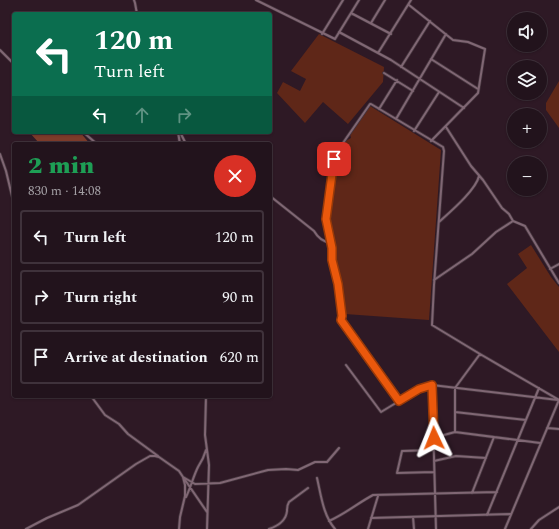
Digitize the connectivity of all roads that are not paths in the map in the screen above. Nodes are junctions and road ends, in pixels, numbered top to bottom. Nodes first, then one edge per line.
1 (134, 0) edge
2 (256, 0) edge
3 (343, 0) edge
4 (359, 0) edge
5 (386, 0) edge
6 (411, 0) edge
7 (409, 5) junction
8 (137, 12) edge
9 (351, 12) junction
10 (430, 21) junction
11 (371, 23) junction
12 (339, 32) junction
13 (322, 34) junction
14 (391, 34) junction
15 (446, 34) junction
16 (0, 50) edge
17 (378, 53) junction
18 (432, 59) junction
19 (12, 62) edge
20 (401, 67) junction
21 (384, 73) dead end
22 (420, 79) junction
23 (397, 80) junction
24 (478, 89) junction
25 (413, 91) junction
26 (439, 92) junction
27 (464, 108) junction
28 (379, 109) junction
29 (396, 119) junction
30 (445, 127) junction
31 (414, 131) junction
32 (85, 134) edge
33 (431, 141) junction
34 (95, 142) edge
35 (0, 154) edge
36 (479, 176) junction
37 (12, 196) edge
38 (272, 198) edge
39 (513, 221) junction
40 (438, 223) junction
41 (331, 243) junction
42 (559, 264) edge
43 (550, 269) junction
44 (434, 280) junction
45 (559, 283) edge
46 (480, 354) junction
47 (346, 365) dead end
48 (432, 385) junction
49 (455, 388) junction
50 (539, 388) junction
51 (535, 397) junction
52 (92, 398) edge
53 (206, 398) edge
54 (559, 400) edge
55 (399, 401) junction
56 (455, 412) junction
57 (526, 420) junction
58 (547, 428) junction
59 (559, 429) edge
60 (455, 432) junction
61 (494, 437) junction
62 (434, 438) junction
63 (518, 440) junction
64 (540, 443) junction
65 (339, 448) dead end
66 (206, 449) junction
67 (434, 450) junction
68 (160, 457) junction
69 (486, 458) junction
70 (434, 461) junction
71 (434, 472) junction
72 (183, 477) junction
73 (317, 478) dead end
74 (193, 482) junction
75 (209, 484) junction
76 (191, 488) junction
77 (308, 488) dead end
78 (472, 492) junction
79 (497, 492) junction
80 (435, 494) junction
81 (378, 495) junction
82 (183, 501) junction
83 (559, 507) edge
84 (208, 512) junction
85 (511, 514) junction
86 (487, 515) junction
87 (436, 516) junction
88 (413, 517) junction
89 (372, 518) junction
90 (329, 521) junction
91 (26, 529) edge
92 (179, 529) edge
93 (207, 529) edge
94 (269, 529) edge
95 (335, 529) edge
96 (368, 529) edge
97 (414, 529) edge
98 (436, 529) edge
99 (505, 529) edge
100 (531, 529) edge

1 - 8 street
2 - 13 street
3 - 13 street
4 - 9 street
5 - 11 street
6 - 7 street
7 - 10 street
7 - 14 street
9 - 11 street
9 - 12 street
10 - 15 street
10 - 20 street
11 - 14 street
12 - 13 street
12 - 17 street
14 - 17 street
15 - 18 street
15 - 24 street
16 - 19 street
17 - 20 street
18 - 22 street
18 - 24 street
20 - 22 street
21 - 23 street
22 - 25 street
22 - 26 street
23 - 25 street
23 - 28 street
24 - 27 street
25 - 29 street
26 - 27 street
26 - 31 street
27 - 30 street
28 - 29 street
28 - 41 street
29 - 31 street
30 - 33 street
30 - 36 street
31 - 33 street
32 - 34 street
33 - 40 street
35 - 37 street
36 - 39 street
36 - 40 street
38 - 41 street
39 - 43 street
39 - 44 street
40 - 44 street
41 - 55 street
42 - 43 street
43 - 45 street
44 - 46 street
46 - 49 street
46 - 50 street
47 - 55 street
48 - 49 street
48 - 55 street
48 - 62 street
49 - 51 street
49 - 56 street
50 - 51 street
50 - 54 street
51 - 54 street
51 - 57 street
52 - 68 street
53 - 66 street
54 - 58 street
56 - 57 street
56 - 60 street
57 - 63 street
58 - 59 street
58 - 64 street
60 - 61 street
60 - 62 street
61 - 63 street
61 - 69 street
62 - 67 street
63 - 64 street
63 - 79 street
64 - 85 street
65 - 75 street
66 - 74 street
66 - 75 street
67 - 70 street
67 - 71 street
68 - 72 street
68 - 91 street
69 - 70 street
69 - 78 street
70 - 71 street
71 - 80 street
72 - 74 street
72 - 76 street
72 - 82 street
73 - 90 street
74 - 75 street
74 - 76 street
75 - 84 street
76 - 82 street
76 - 84 street
77 - 94 street
78 - 79 street
78 - 80 street
79 - 86 street
80 - 81 street
80 - 87 street
81 - 89 street
81 - 90 street
82 - 92 street
83 - 100 street
84 - 93 street
85 - 86 street
85 - 99 street
86 - 87 street
87 - 88 street
87 - 98 street
88 - 89 street
88 - 97 street
89 - 96 street
90 - 95 street

